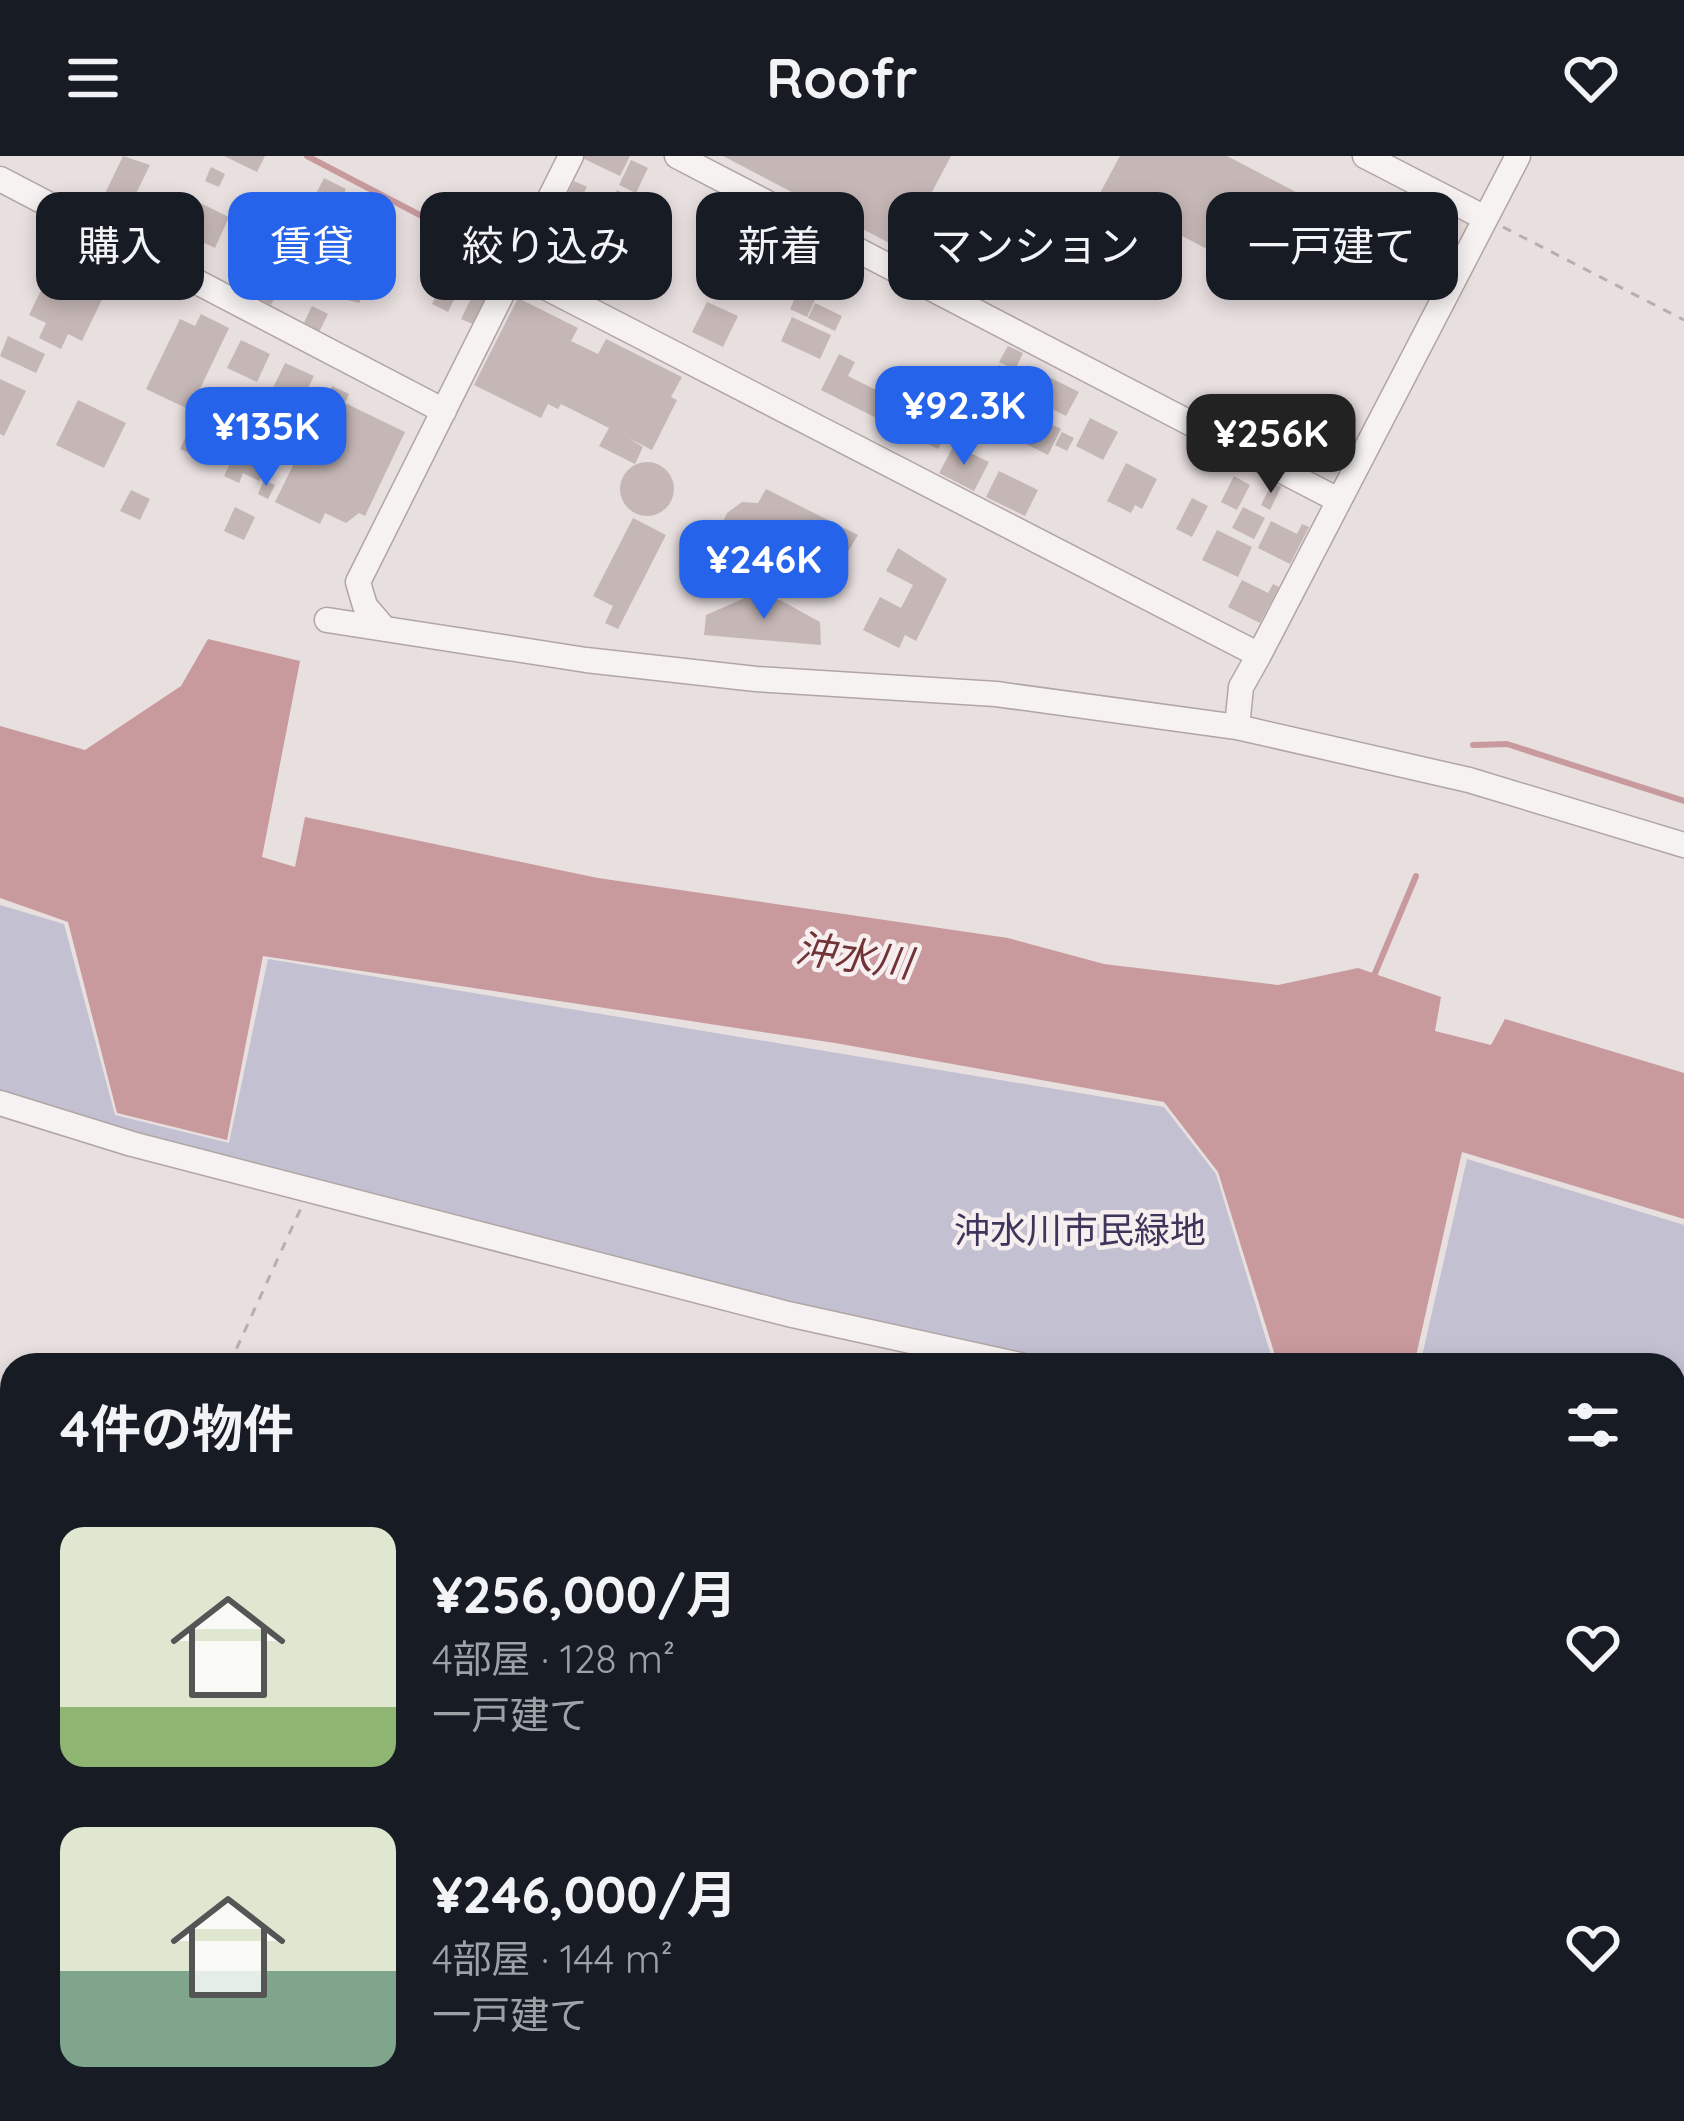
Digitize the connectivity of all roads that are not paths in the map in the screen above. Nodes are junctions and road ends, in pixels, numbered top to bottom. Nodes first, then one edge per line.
1 (571, 156) edge
2 (677, 156) edge
3 (1364, 156) edge
4 (1518, 156) edge
5 (0, 179) edge
6 (553, 192) edge
7 (1485, 218) junction
8 (500, 300) edge
9 (570, 300) edge
10 (444, 411) junction
11 (1338, 500) junction
12 (327, 620) dead end
13 (383, 628) junction
14 (1259, 656) junction
15 (1237, 727) junction
16 (1684, 845) edge
17 (0, 1103) edge
18 (964, 1353) edge

1 - 6 street
2 - 11 street
3 - 7 street
4 - 7 street
5 - 10 street
7 - 11 street
8 - 10 street
9 - 14 street
10 - 13 street
11 - 14 street
12 - 13 street
13 - 15 street
14 - 15 street
15 - 16 street
17 - 18 street

